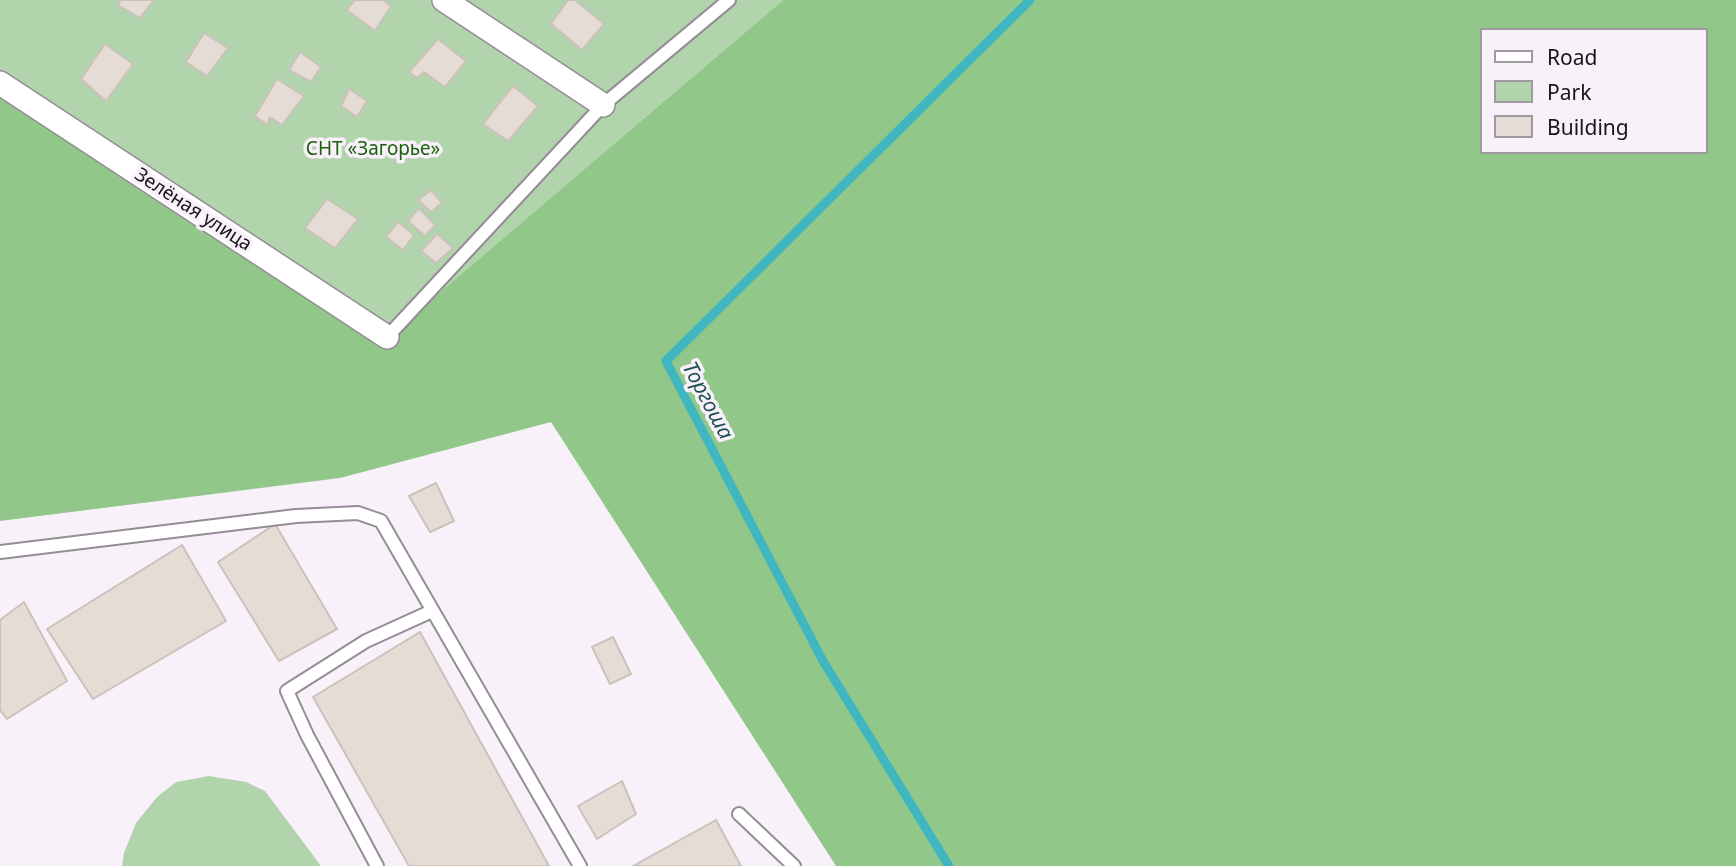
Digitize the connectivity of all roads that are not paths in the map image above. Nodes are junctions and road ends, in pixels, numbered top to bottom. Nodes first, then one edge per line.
1 (444, 0) edge
2 (729, 0) edge
3 (0, 83) edge
4 (603, 105) junction
5 (387, 337) joint
6 (0, 552) edge
7 (432, 611) junction
8 (739, 814) dead end
9 (377, 866) edge
10 (580, 866) edge
11 (794, 866) edge

1 - 4 street
2 - 4 lane
3 - 5 street, Зелёная улица
4 - 5 lane
6 - 7 lane
7 - 9 lane
7 - 10 lane
8 - 11 lane

